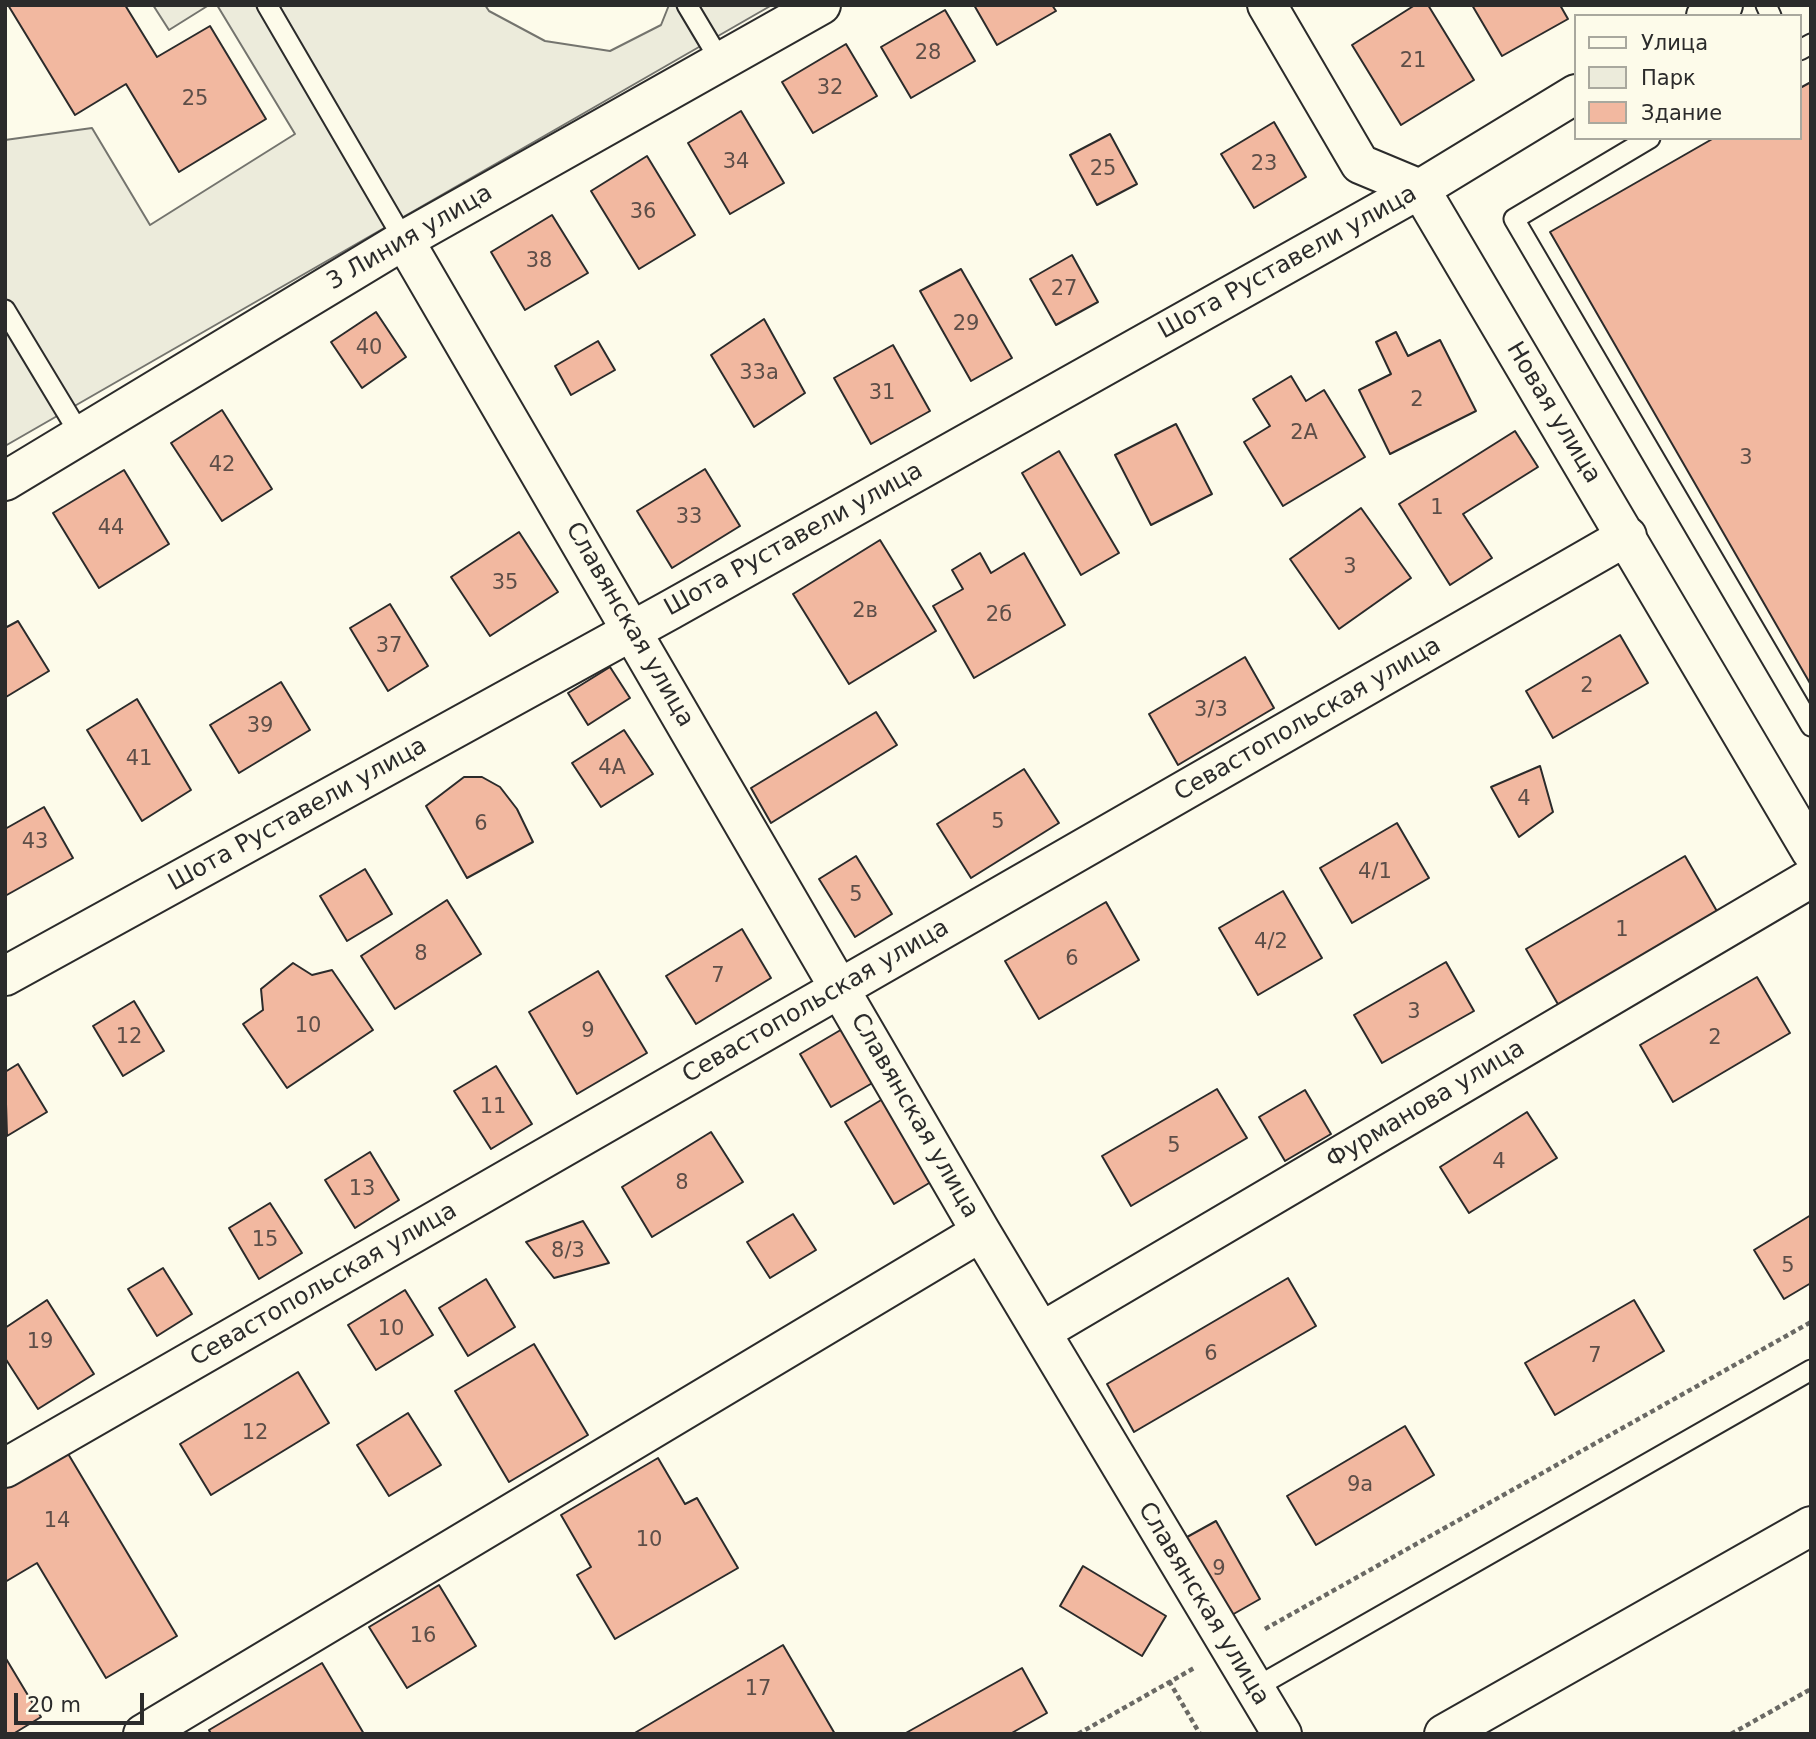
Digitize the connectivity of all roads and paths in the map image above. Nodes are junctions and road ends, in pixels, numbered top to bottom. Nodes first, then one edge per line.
1 (267, 5) edge
2 (687, 5) edge
3 (821, 5) edge
4 (1267, 5) edge
5 (721, 62) junction
6 (1574, 95) edge
7 (1647, 140) edge
8 (1420, 189) junction
9 (404, 240) junction
10 (5, 310) edge
11 (80, 436) junction
12 (5, 481) edge
13 (1627, 536) junction
14 (632, 631) junction
15 (1811, 726) edge
16 (1811, 851) edge
17 (1811, 878) edge
18 (5, 976) edge
19 (840, 989) junction
20 (981, 1232) junction
21 (1811, 1322) edge
22 (1041, 1332) junction
23 (1811, 1370) edge
24 (5, 1468) edge
25 (1811, 1526) edge
26 (1255, 1634) dead end
27 (1200, 1665) dead end
28 (1169, 1681) junction
29 (1253, 1689) junction
30 (1811, 1689) edge
31 (143, 1734) edge
32 (1078, 1734) edge
33 (1200, 1734) edge
34 (1282, 1734) edge
35 (1444, 1734) edge
36 (1731, 1734) edge

1 - 9 lane
2 - 5 lane
3 - 5 street, 3 Линия улица
4 - 8 street
5 - 9 street, 3 Линия улица
6 - 8 street, Шота Руставели улица
7 - 15 lane
8 - 13 street, Новая улица
8 - 14 street, Шота Руставели улица
9 - 11 street, 3 Линия улица
9 - 14 street, Славянская улица
10 - 11 lane
11 - 12 street, 3 Линия улица
13 - 16 street, Новая улица
13 - 19 street, Севастопольская улица
14 - 18 street, Шота Руставели улица
14 - 19 street, Славянская улица
17 - 22 street, Фурманова улица
19 - 20 street, Славянская улица
19 - 24 street, Севастопольская улица
20 - 22 street, Славянская улица
20 - 31 street
21 - 26 path
22 - 29 street, Славянская улица
23 - 29 lane
25 - 35 street
27 - 28 path
28 - 32 path
28 - 33 path
29 - 34 street, Славянская улица
30 - 36 path

